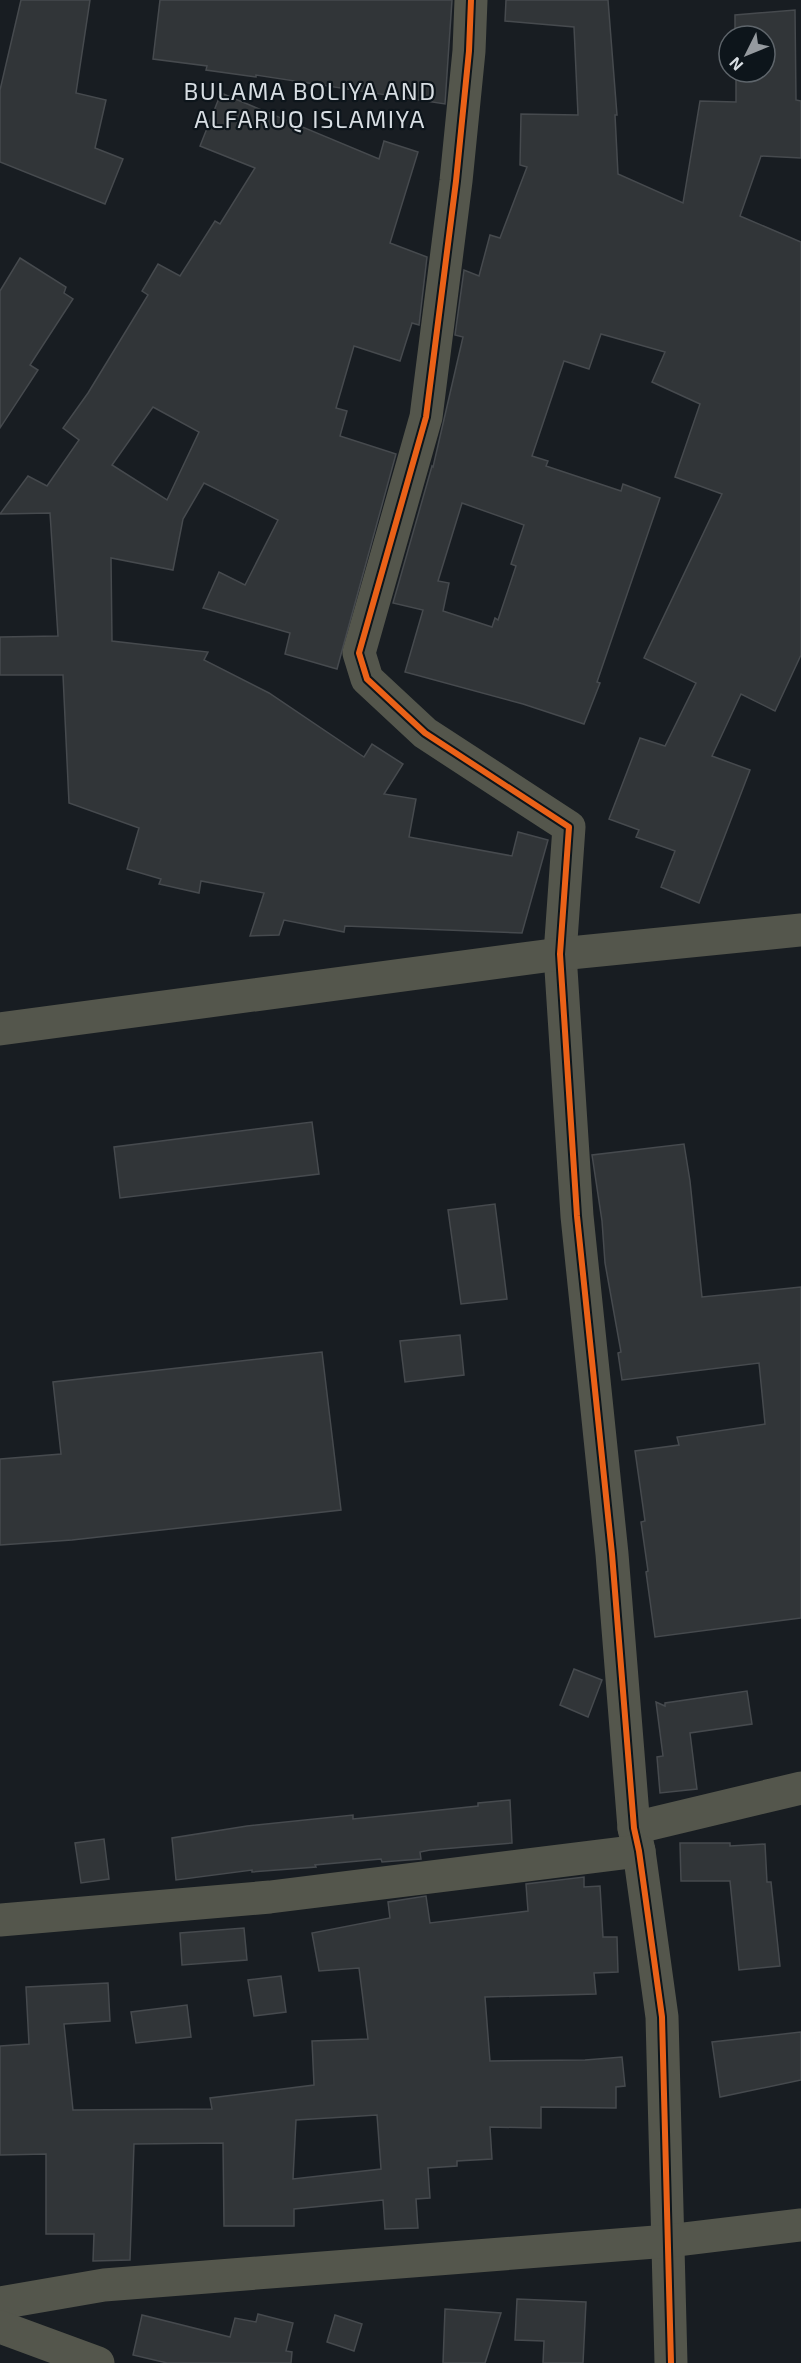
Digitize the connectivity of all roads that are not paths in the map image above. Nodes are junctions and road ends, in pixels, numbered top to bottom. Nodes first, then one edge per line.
1 (471, 0) edge
2 (801, 930) edge
3 (560, 954) junction
4 (0, 1029) edge
5 (801, 1788) edge
6 (637, 1840) junction
7 (0, 1920) edge
8 (801, 2225) edge
9 (668, 2241) junction
10 (0, 2303) edge
11 (0, 2327) edge
12 (98, 2363) edge
13 (671, 2363) edge

1 - 3 street
2 - 3 street
3 - 4 street
3 - 6 street
5 - 6 street
6 - 7 street
6 - 9 street
8 - 9 street
9 - 10 street
9 - 13 street
11 - 12 street

